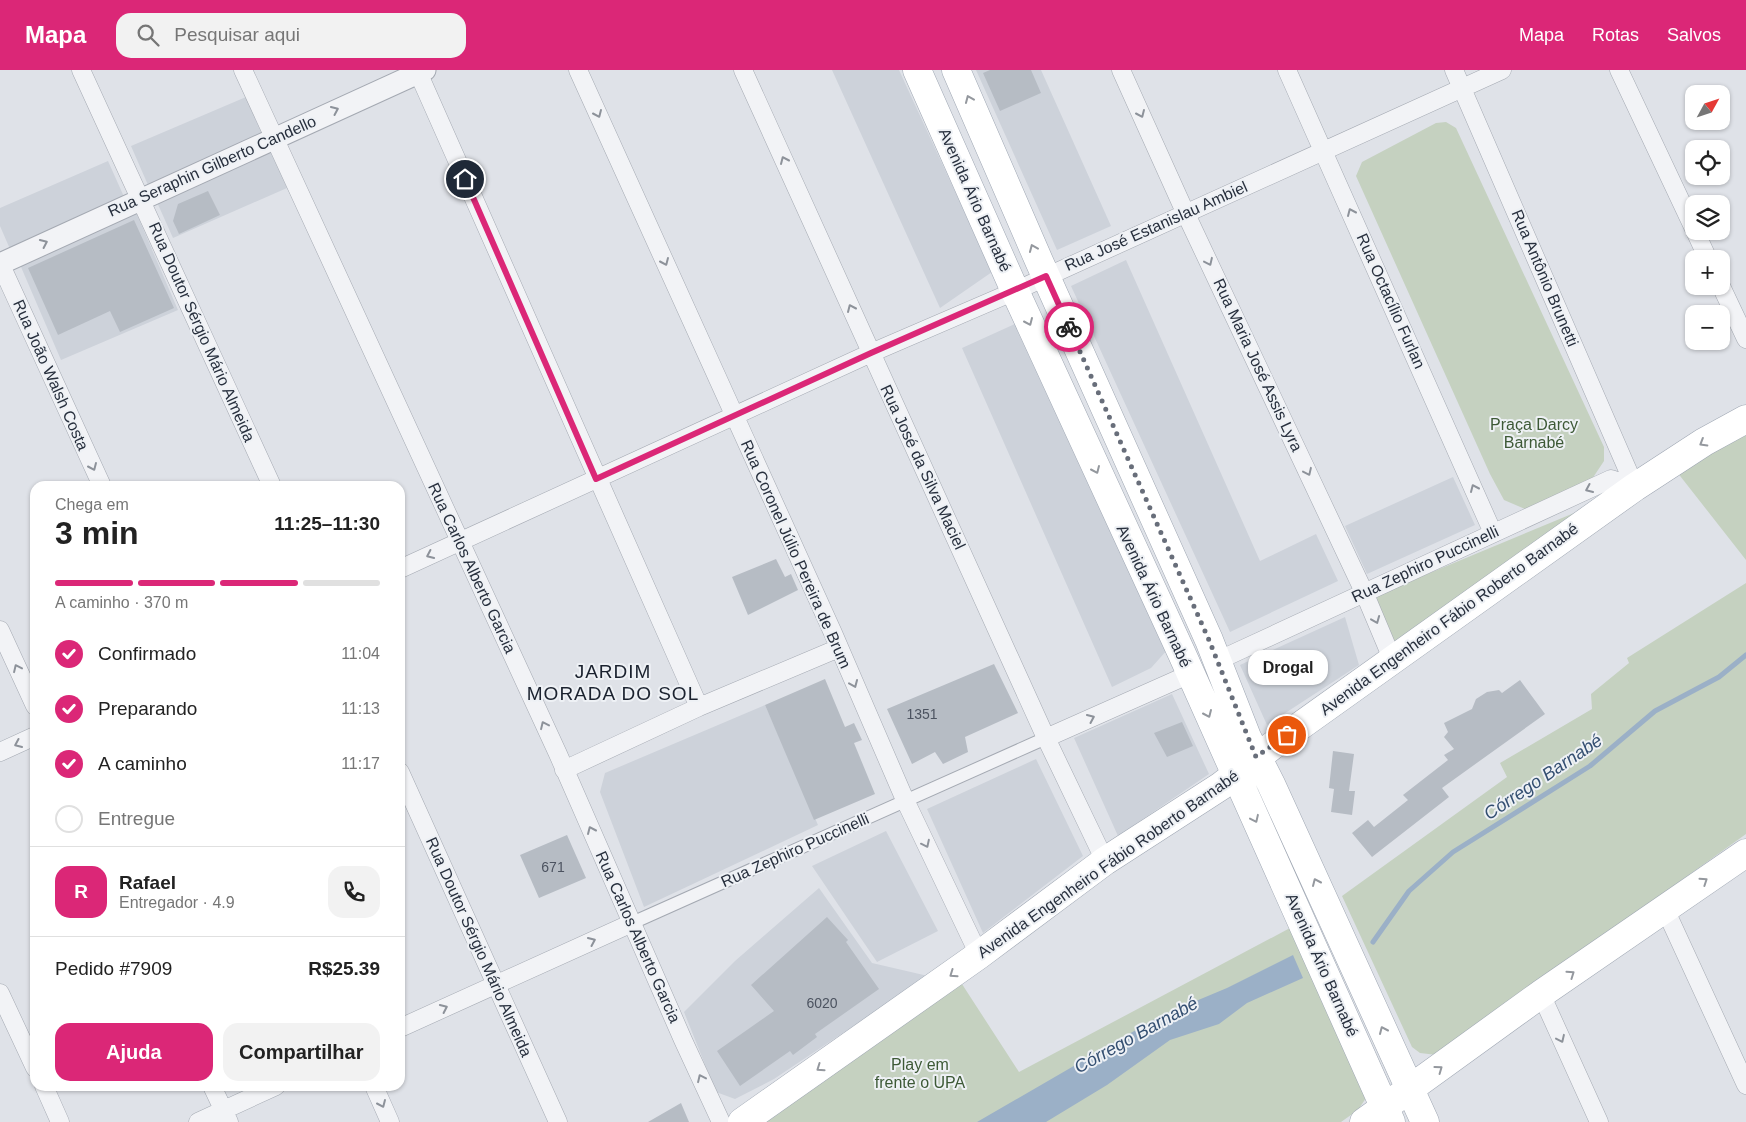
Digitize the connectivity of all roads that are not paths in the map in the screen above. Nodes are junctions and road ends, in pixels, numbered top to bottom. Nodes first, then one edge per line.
1 (81, 70) edge
2 (243, 70) edge
3 (578, 70) edge
4 (743, 70) edge
5 (917, 70) edge
6 (956, 70) edge
7 (1121, 70) edge
8 (1287, 70) edge
9 (1454, 70) edge
10 (1502, 70) edge
11 (1619, 70) edge
12 (420, 71) edge
13 (1462, 88) junction
14 (274, 138) junction
15 (1324, 151) junction
16 (142, 198) junction
17 (1685, 211) edge
18 (1185, 212) junction
19 (0, 264) edge
20 (1046, 276) junction
21 (1015, 291) junction
22 (1725, 295) edge
23 (1746, 339) edge
24 (871, 353) junction
25 (734, 416) junction
26 (1746, 419) edge
27 (596, 479) junction
28 (100, 481) edge
29 (270, 481) edge
30 (1635, 486) junction
31 (1494, 533) junction
32 (460, 542) junction
33 (405, 567) edge
34 (1364, 592) junction
35 (0, 630) edge
36 (839, 648) junction
37 (1217, 660) junction
38 (1393, 661) junction
39 (1190, 674) junction
40 (30, 695) edge
41 (699, 707) junction
42 (30, 738) edge
43 (1046, 738) junction
44 (0, 752) edge
45 (1256, 757) junction
46 (564, 770) junction
47 (1235, 774) junction
48 (405, 783) edge
49 (905, 800) junction
50 (1746, 853) edge
51 (1105, 861) junction
52 (1665, 909) junction
53 (632, 923) junction
54 (979, 955) junction
55 (495, 985) junction
56 (0, 993) edge
57 (1541, 994) junction
58 (405, 1026) edge
59 (30, 1057) edge
60 (1746, 1084) edge
61 (1410, 1090) junction
62 (46, 1091) edge
63 (214, 1091) edge
64 (268, 1091) edge
65 (376, 1091) edge
66 (226, 1116) edge
67 (1380, 1117) edge
68 (60, 1122) edge
69 (198, 1122) edge
70 (390, 1122) edge
71 (558, 1122) edge
72 (722, 1122) edge
73 (742, 1122) edge
74 (1425, 1122) edge
75 (1599, 1122) edge

1 - 16 street, Rua Doutor Sérgio Mário Almeida
2 - 14 street, Rua Carlos Alberto Garcia
3 -> 25 street, Rua Coronel Júlio Pereira de Brum
24 -> 4 street, Rua José da Silva Maciel
5 - 21 main road, Avenida Ário Barnabé
20 -> 6 main road, Avenida Ário Barnabé
7 -> 18 street, Rua Maria José Assis Lyra
8 - 15 street, Rua Octacílio Furlan
9 - 13 street, Rua Antônio Brunetti
10 - 13 street, Rua José Estanislau Ambiel
11 - 17 street
14 -> 12 street, Rua Seraphin Gilberto Candello
12 - 27 street
13 - 15 street, Rua José Estanislau Ambiel
13 - 30 street, Rua Antônio Brunetti
14 - 16 street, Rua Seraphin Gilberto Candello
14 - 32 street, Rua Carlos Alberto Garcia
15 - 18 street, Rua José Estanislau Ambiel
31 -> 15 street, Rua Octacílio Furlan
19 -> 16 street, Rua Seraphin Gilberto Candello
16 - 29 street, Rua Doutor Sérgio Mário Almeida
18 - 20 street, Rua José Estanislau Ambiel
18 -> 34 street, Rua Maria José Assis Lyra
19 -> 28 street, Rua João Walsh Costa
20 - 21 street, Rua José Estanislau Ambiel
20 - 37 main road, Avenida Ário Barnabé
21 - 24 street, Rua José Estanislau Ambiel
21 -> 39 main road, Avenida Ário Barnabé
22 - 23 street
24 - 25 street, Rua José Estanislau Ambiel
24 - 43 street, Rua José da Silva Maciel
25 - 27 street, Rua José Estanislau Ambiel
25 - 36 street, Rua Coronel Júlio Pereira de Brum
26 -> 30 main road, Avenida Engenheiro Fábio Roberto Barnabé
27 - 32 street, Rua José Estanislau Ambiel
27 - 41 street
30 -> 31 street, Rua Zephiro Puccinelli
30 - 38 main road, Avenida Engenheiro Fábio Roberto Barnabé
31 - 34 street, Rua Zephiro Puccinelli
32 -> 33 street, Rua José Estanislau Ambiel
46 -> 32 street, Rua Carlos Alberto Garcia
34 - 37 street, Rua Zephiro Puccinelli
34 -> 38 street, Rua Maria José Assis Lyra
40 -> 35 street
36 - 41 street
36 -> 49 street, Rua Coronel Júlio Pereira de Brum
37 - 45 main road, Avenida Ário Barnabé
38 - 45 main road, Avenida Engenheiro Fábio Roberto Barnabé
43 -> 39 street, Rua Zephiro Puccinelli
39 -> 47 main road, Avenida Ário Barnabé
41 - 46 street
42 -> 44 street
43 - 49 street, Rua Zephiro Puccinelli
43 - 51 street, Rua José da Silva Maciel
45 - 47 main road, Avenida Engenheiro Fábio Roberto Barnabé
61 -> 45 main road, Avenida Ário Barnabé
53 -> 46 street, Rua Carlos Alberto Garcia
47 - 51 main road, Avenida Engenheiro Fábio Roberto Barnabé
47 -> 67 main road, Avenida Ário Barnabé
48 - 55 street, Rua Doutor Sérgio Mário Almeida
49 - 53 street, Rua Zephiro Puccinelli
49 -> 54 street, Rua Coronel Júlio Pereira de Brum
52 -> 50 main road
51 - 54 main road, Avenida Engenheiro Fábio Roberto Barnabé
57 -> 52 main road
52 - 60 street
55 -> 53 street, Rua Zephiro Puccinelli
72 -> 53 street, Rua Carlos Alberto Garcia
54 -> 73 main road, Avenida Engenheiro Fábio Roberto Barnabé
58 -> 55 street, Rua Zephiro Puccinelli
55 - 71 street, Rua Doutor Sérgio Mário Almeida
56 - 59 street
61 -> 57 main road
57 -> 75 street
61 - 67 main road
61 - 74 main road, Avenida Ário Barnabé
62 - 68 street
63 - 66 street
64 - 66 street
65 -> 70 street
66 - 69 street

